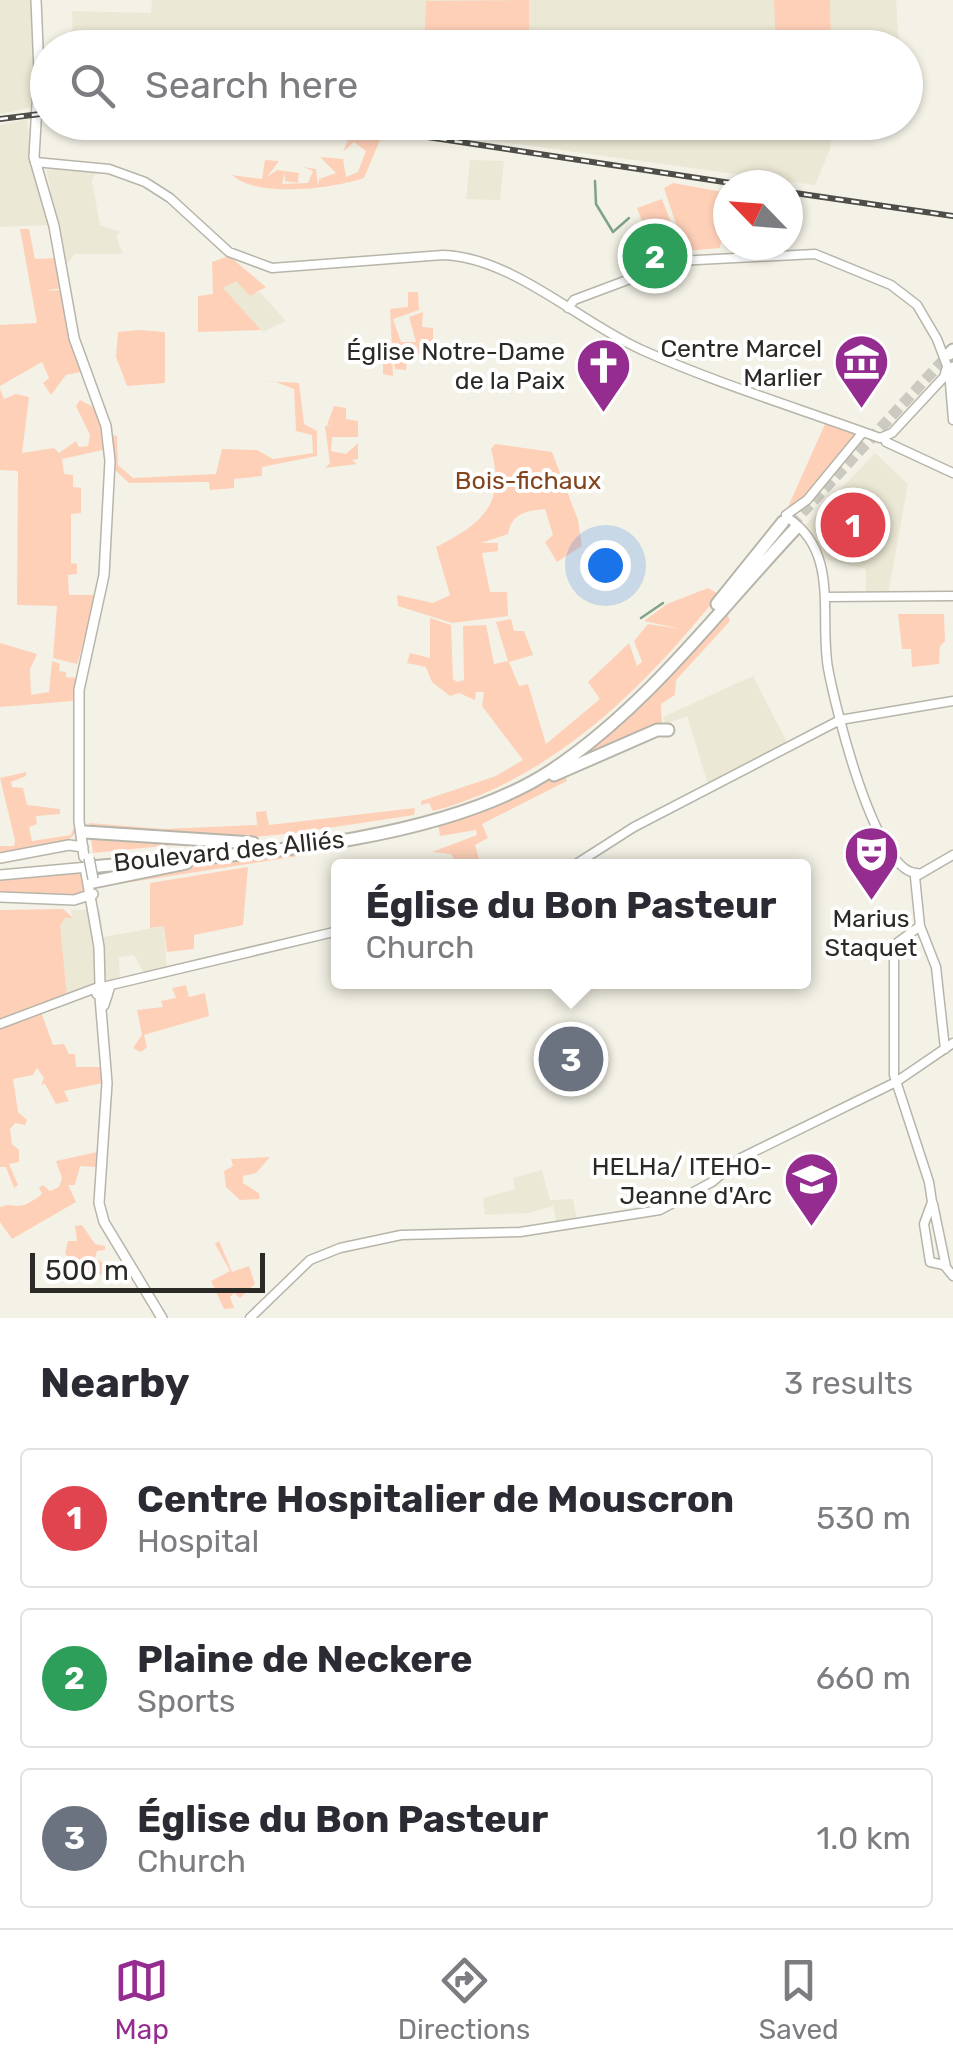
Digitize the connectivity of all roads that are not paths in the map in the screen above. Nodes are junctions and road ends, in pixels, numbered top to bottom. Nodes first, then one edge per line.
1 (36, 0) edge
2 (36, 30) edge
3 (32, 140) edge
4 (36, 164) junction
5 (570, 309) junction
6 (949, 360) edge
7 (953, 420) edge
8 (863, 432) junction
9 (886, 438) junction
10 (952, 470) edge
11 (789, 521) junction
12 (953, 596) edge
13 (826, 597) junction
14 (953, 701) edge
15 (844, 723) junction
16 (668, 730) dead end
17 (509, 794) junction
18 (251, 846) junction
19 (953, 855) edge
20 (0, 858) edge
21 (584, 859) edge
22 (88, 866) junction
23 (0, 873) edge
24 (917, 873) junction
25 (0, 897) edge
26 (920, 926) junction
27 (331, 933) edge
28 (101, 992) junction
29 (0, 1024) edge
30 (949, 1046) edge
31 (896, 1082) junction
32 (934, 1207) junction
33 (946, 1267) junction
34 (953, 1276) edge
35 (162, 1318) edge
36 (250, 1318) edge

1 - 2 main road
3 - 4 main road
4 - 5 street
4 - 22 main road
5 - 6 street
5 - 8 street
6 - 7 street
6 - 9 street
8 - 9 street
8 - 11 street
9 - 10 street
11 - 13 street
11 - 17 highway
11 - 18 highway, Boulevard des Alliés
12 - 13 street
13 - 15 street
14 - 15 street
15 - 21 street
15 - 24 street
16 - 17 highway
17 - 18 highway, Boulevard des Alliés
18 - 22 highway, Boulevard des Alliés
18 - 22 highway
19 - 24 street
20 - 22 main road
22 - 23 main road
22 - 25 main road
22 - 28 main road
24 - 26 street
26 - 30 street
26 - 31 street
27 - 28 street
28 - 29 street
28 - 35 main road
30 - 31 street
31 - 32 street
31 - 36 street
32 - 33 street
32 - 33 street
33 - 34 street

